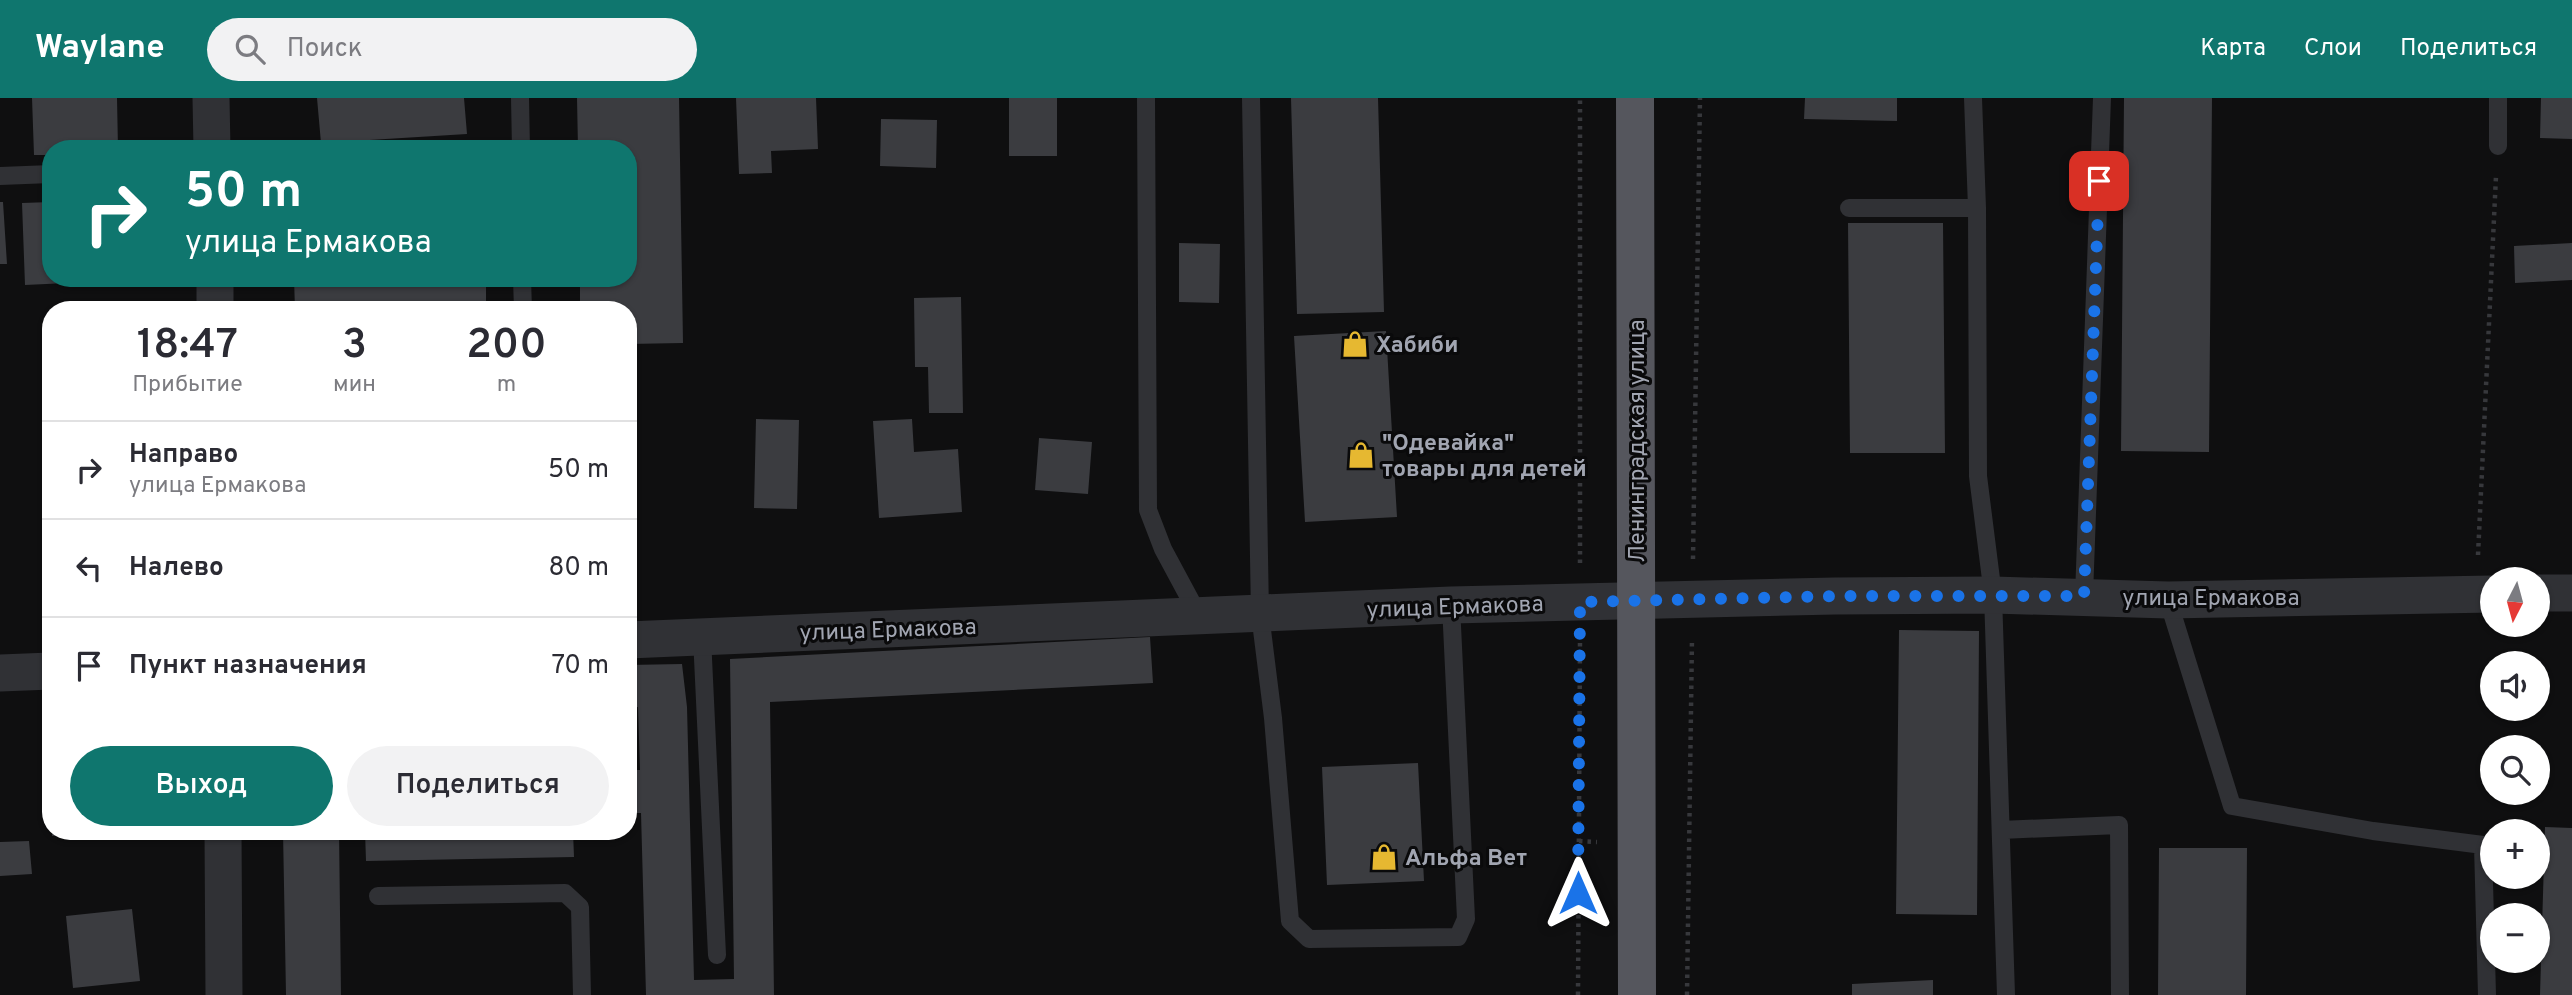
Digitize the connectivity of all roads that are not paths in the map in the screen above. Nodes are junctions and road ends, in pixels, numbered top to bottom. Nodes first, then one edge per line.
1 (211, 98) edge
2 (520, 98) edge
3 (1146, 98) edge
4 (1251, 98) edge
5 (1634, 98) edge
6 (1973, 98) edge
7 (2102, 98) edge
8 (2498, 98) edge
9 (212, 140) edge
10 (521, 140) edge
11 (2498, 146) road end
12 (42, 174) edge
13 (0, 176) edge
14 (1849, 208) dead end
15 (1976, 208) junction
16 (2550, 593) edge
17 (2572, 593) edge
18 (2480, 594) edge
19 (1993, 595) junction
20 (2084, 596) junction
21 (2168, 600) junction
22 (1636, 601) junction
23 (1451, 605) junction
24 (1261, 614) junction
25 (1199, 616) junction
26 (702, 637) junction
27 (637, 640) edge
28 (42, 671) edge
29 (0, 673) edge
30 (2001, 830) junction
31 (223, 840) edge
32 (378, 896) dead end
33 (717, 955) dead end
34 (224, 995) edge
35 (582, 995) edge
36 (1637, 995) edge
37 (2006, 995) edge
38 (2120, 995) edge
39 (2487, 995) edge

1 - 9 street
2 - 10 lane
3 - 25 lane
4 - 24 lane
5 - 22 highway, Ленинградская улица
6 - 15 lane
7 - 20 lane
8 - 11 lane
12 - 13 lane
14 - 15 lane
15 - 19 lane
16 - 17 street
18 - 21 street, улица Ермакова
19 - 20 street, улица Ермакова
19 - 22 street, улица Ермакова
19 - 30 lane
20 - 21 street, улица Ермакова
21 - 39 lane
22 - 23 street, улица Ермакова
22 - 36 highway, Ленинградская улица
23 - 24 street, улица Ермакова
23 - 24 lane
24 - 25 street, улица Ермакова
25 - 26 street, улица Ермакова
26 - 27 street, улица Ермакова
26 - 33 lane
28 - 29 street
30 - 37 lane
30 - 38 lane
31 - 34 street
32 - 35 lane

